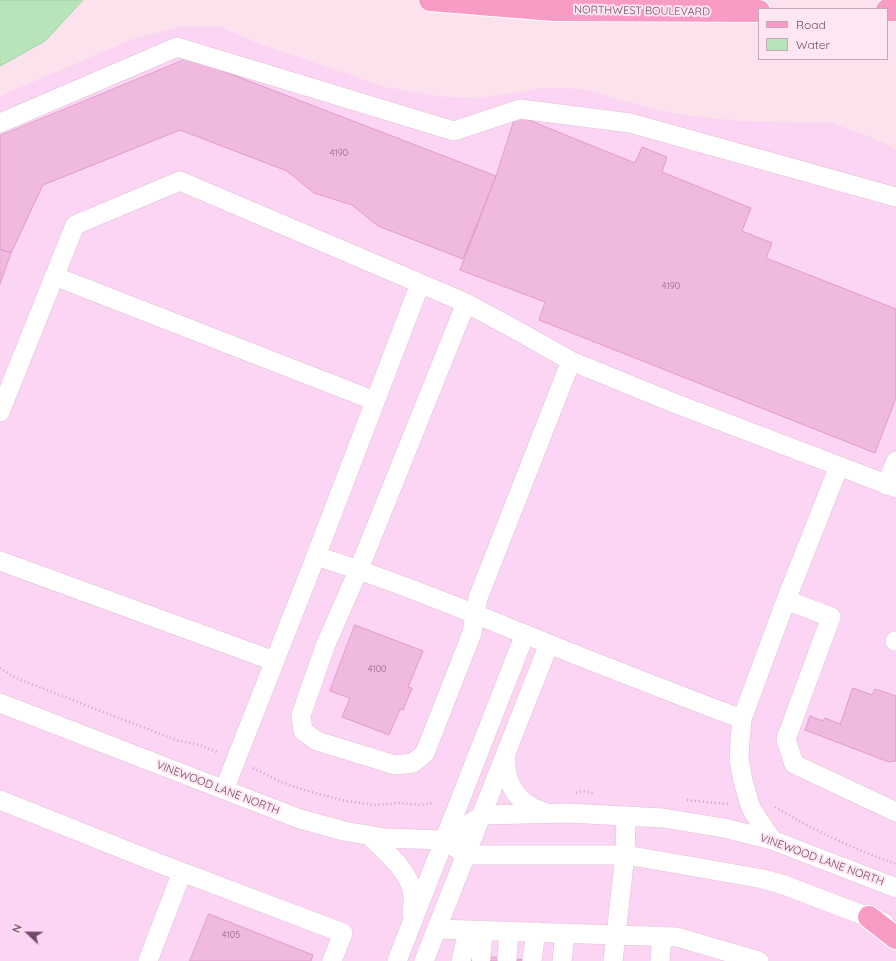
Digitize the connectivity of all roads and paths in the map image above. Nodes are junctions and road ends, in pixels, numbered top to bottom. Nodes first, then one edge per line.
1 (430, 0) edge
2 (758, 11) edge
3 (0, 123) edge
4 (896, 196) edge
5 (54, 276) junction
6 (420, 284) junction
7 (466, 303) junction
8 (571, 361) junction
9 (375, 402) junction
10 (0, 412) edge
11 (896, 461) edge
12 (839, 466) junction
13 (891, 487) edge
14 (316, 556) junction
15 (0, 562) edge
16 (359, 570) junction
17 (786, 600) junction
18 (475, 614) junction
19 (525, 634) junction
20 (549, 644) junction
21 (274, 661) junction
22 (0, 668) edge
23 (0, 703) edge
24 (742, 719) junction
25 (506, 754) junction
26 (235, 761) junction
27 (224, 790) junction
28 (0, 800) edge
29 (432, 803) dead end
30 (896, 812) edge
31 (549, 813) junction
32 (482, 815) junction
33 (626, 816) junction
34 (370, 835) junction
35 (445, 840) junction
36 (772, 840) junction
37 (625, 855) junction
38 (466, 856) junction
39 (182, 872) junction
40 (896, 888) edge
41 (869, 917) junction
42 (896, 927) edge
43 (437, 929) junction
44 (475, 930) junction
45 (509, 931) junction
46 (536, 932) junction
47 (565, 933) junction
48 (616, 935) junction
49 (662, 936) junction
50 (406, 938) junction
51 (896, 938) edge
52 (481, 957) dead end
53 (507, 958) dead end
54 (532, 960) edge
55 (148, 961) edge
56 (332, 961) edge
57 (397, 961) edge
58 (424, 961) edge
59 (461, 961) edge
60 (562, 961) edge
61 (613, 961) edge
62 (660, 961) edge
63 (759, 961) edge

1 - 2 main road, NORTHWEST BOULEVARD
3 - 4 street
5 - 6 street
5 - 9 street
5 - 10 street
6 - 7 street
6 - 9 street
7 - 8 street
7 - 16 street
8 - 12 street
8 - 18 street
9 - 14 street
11 - 13 street
12 - 13 street
12 - 17 street
14 - 16 street
14 - 21 street
15 - 21 street
16 - 18 street
16 - 18 street
17 - 24 street
17 - 30 street
18 - 19 street
19 - 20 street
19 - 35 street
20 - 24 street
20 - 25 street
21 - 26 street
22 - 26 path
23 - 27 street, VINEWOOD LANE NORTH
24 - 36 street
25 - 31 street
25 - 32 street
26 - 27 street
26 - 29 path
27 - 34 street, VINEWOOD LANE NORTH
28 - 39 street
31 - 32 street, VINEWOOD LANE NORTH
31 - 33 street, VINEWOOD LANE NORTH
32 - 35 street
32 - 38 street
33 - 36 street, VINEWOOD LANE NORTH
33 - 37 street
34 - 35 street, VINEWOOD LANE NORTH
34 - 50 street
35 - 38 street
35 - 50 street
36 - 40 street, VINEWOOD LANE NORTH
37 - 38 street
37 - 41 street
37 - 48 street
38 - 43 street
39 - 55 street
39 - 56 street
41 - 42 street
41 - 51 main road
43 - 44 street
43 - 58 street
44 - 45 street
44 - 52 street
44 - 59 street
45 - 46 street
45 - 53 street
46 - 47 street
46 - 54 street
47 - 48 street
47 - 60 street
48 - 49 street
48 - 61 street
49 - 62 street
49 - 63 street
50 - 57 street

